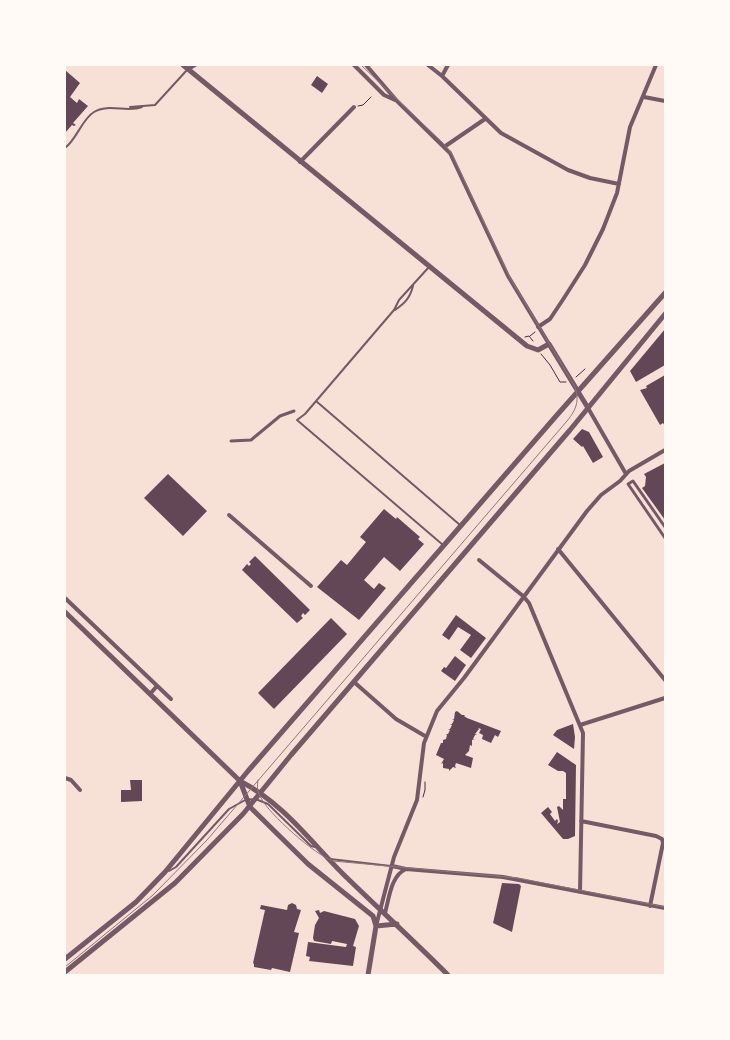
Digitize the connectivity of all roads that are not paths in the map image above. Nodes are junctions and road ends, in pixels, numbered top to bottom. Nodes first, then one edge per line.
1 (195, 65) edge
2 (354, 65) edge
3 (366, 65) edge
4 (428, 65) edge
5 (448, 65) edge
6 (656, 65) edge
7 (186, 67) edge
8 (442, 76) junction
9 (644, 97) junction
10 (397, 101) junction
11 (665, 101) edge
12 (354, 107) road end
13 (485, 119) junction
14 (444, 147) junction
15 (65, 148) edge
16 (300, 162) junction
17 (619, 184) junction
18 (429, 267) junction
19 (413, 286) junction
20 (665, 293) edge
21 (394, 310) junction
22 (665, 314) edge
23 (538, 327) junction
24 (549, 344) junction
25 (577, 391) junction
26 (316, 401) junction
27 (588, 408) junction
28 (294, 411) dead end
29 (230, 441) dead end
30 (665, 450) edge
31 (626, 474) junction
32 (631, 482) junction
33 (229, 515) dead end
34 (461, 526) junction
35 (665, 527) edge
36 (665, 538) edge
37 (444, 546) junction
38 (558, 549) junction
39 (479, 560) dead end
40 (311, 586) dead end
41 (523, 596) junction
42 (65, 598) edge
43 (65, 612) edge
44 (665, 680) edge
45 (354, 682) junction
46 (157, 686) junction
47 (150, 694) junction
48 (665, 698) edge
49 (171, 699) dead end
50 (580, 725) junction
51 (425, 736) junction
52 (65, 778) edge
53 (240, 781) junction
54 (80, 790) dead end
55 (262, 792) junction
56 (247, 799) junction
57 (256, 799) junction
58 (250, 806) junction
59 (581, 821) junction
60 (322, 850) junction
61 (329, 858) junction
62 (392, 866) junction
63 (406, 869) junction
64 (165, 872) junction
65 (580, 892) junction
66 (650, 906) junction
67 (665, 908) edge
68 (383, 912) junction
69 (397, 924) junction
70 (376, 926) junction
71 (65, 959) edge
72 (65, 972) edge
73 (368, 975) edge
74 (448, 975) edge

1 - 7 street
2 - 10 street
3 - 10 street
4 - 8 street
5 - 8 street
6 - 9 street
7 - 15 lane
7 - 16 street
8 - 13 street
9 - 11 street
9 - 17 street
10 - 14 street
12 - 16 street
13 - 14 street
13 - 17 street
14 - 23 street
16 - 18 street
17 - 23 street
18 - 19 lane
18 - 24 street
19 - 21 lane
19 - 21 lane
20 - 25 street
21 - 26 lane
22 - 27 street
23 - 24 street
24 - 25 street
25 - 27 street
25 - 34 street
26 - 34 lane
26 - 37 lane
27 - 31 street
27 - 45 street
28 - 29 street
30 - 31 street
31 - 32 street
31 - 38 street
32 - 35 street
32 - 36 street
33 - 40 street
34 - 37 street
37 - 53 street
38 - 41 street
38 - 44 street
39 - 41 street
41 - 50 street
41 - 51 street
42 - 46 street
43 - 47 street
45 - 51 street
45 - 55 street
46 - 47 street
46 - 49 street
47 - 53 street
48 - 50 street
50 - 59 street
51 - 62 street
52 - 54 street
53 - 55 street
53 - 56 street
53 - 64 street
55 - 57 street
55 - 60 street
56 - 57 lane
56 - 58 street
56 - 64 lane
57 - 58 street
57 - 60 lane
58 - 70 street
58 - 72 street
59 - 65 street
59 - 66 street
60 - 61 street
61 - 62 lane
61 - 68 street
62 - 63 street
62 - 68 street
63 - 65 street
63 - 68 street
64 - 71 street
65 - 66 street
66 - 67 street
68 - 69 street
68 - 70 street
69 - 70 street
69 - 74 street
70 - 73 street

